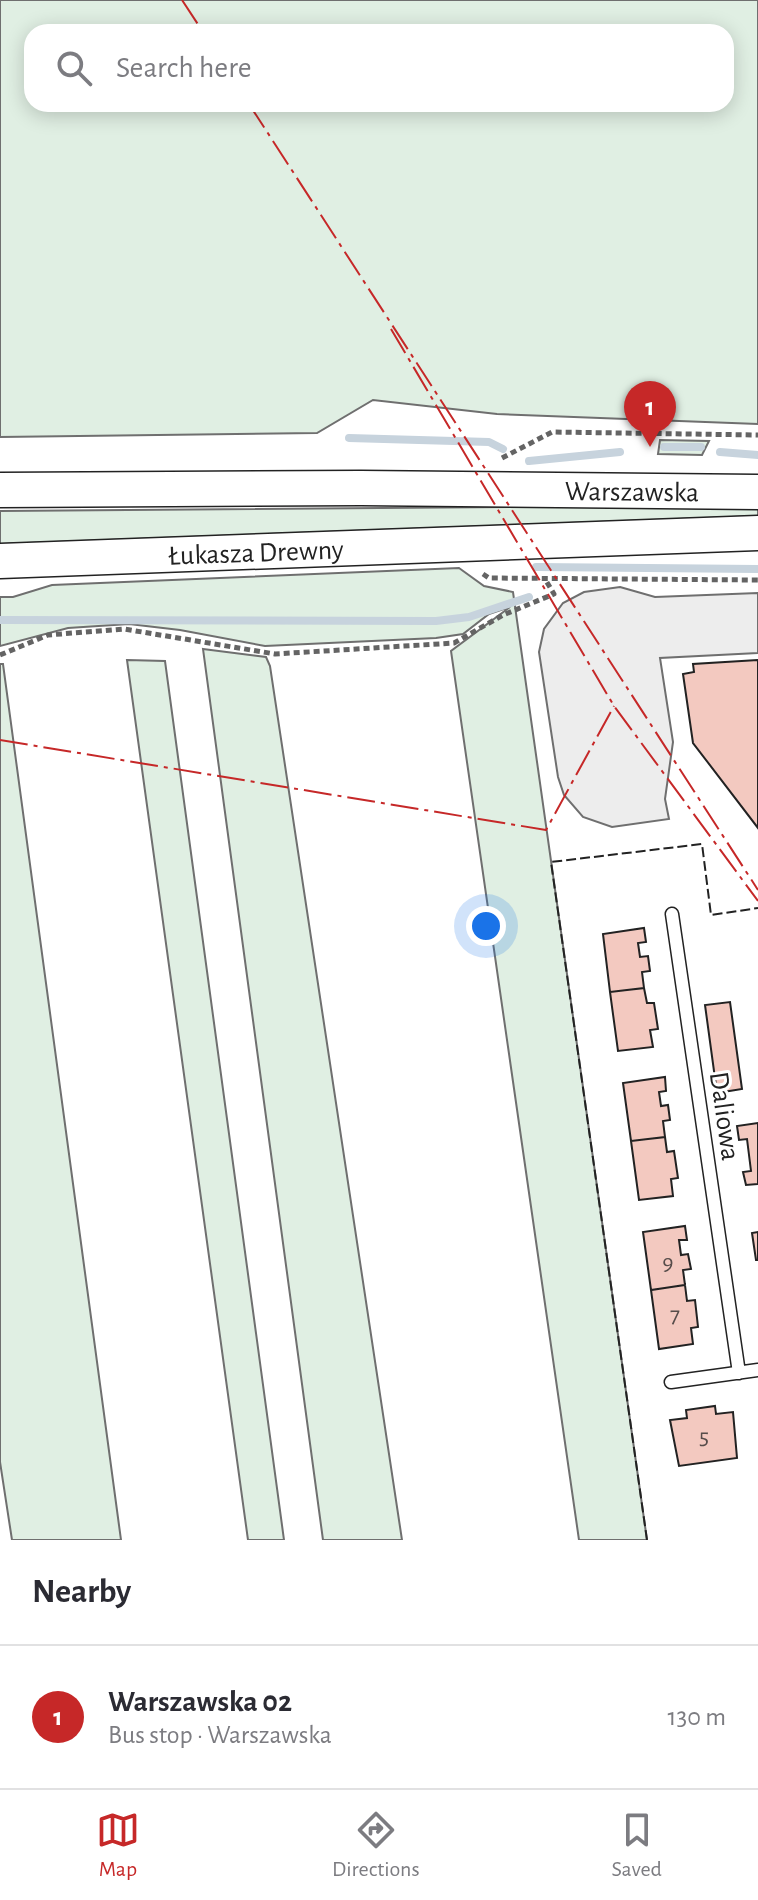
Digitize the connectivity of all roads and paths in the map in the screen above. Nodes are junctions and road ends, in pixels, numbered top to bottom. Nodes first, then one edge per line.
1 (758, 435) edge
2 (500, 477) junction
3 (0, 490) edge
4 (758, 492) edge
5 (758, 533) edge
6 (513, 543) joint
7 (0, 561) edge
8 (478, 571) dead end
9 (545, 579) junction
10 (758, 580) edge
11 (0, 655) edge
12 (672, 914) dead end
13 (758, 1370) edge
14 (739, 1373) junction
15 (671, 1382) dead end

1 - 2 path
2 - 3 main road
2 - 4 main road, Warszawska
5 - 6 main road, Warszawska
6 - 7 main road, Łukasza Drewny
8 - 9 path
9 - 10 path
9 - 11 path
12 - 14 lane, Daliowa
13 - 14 lane
14 - 15 lane

